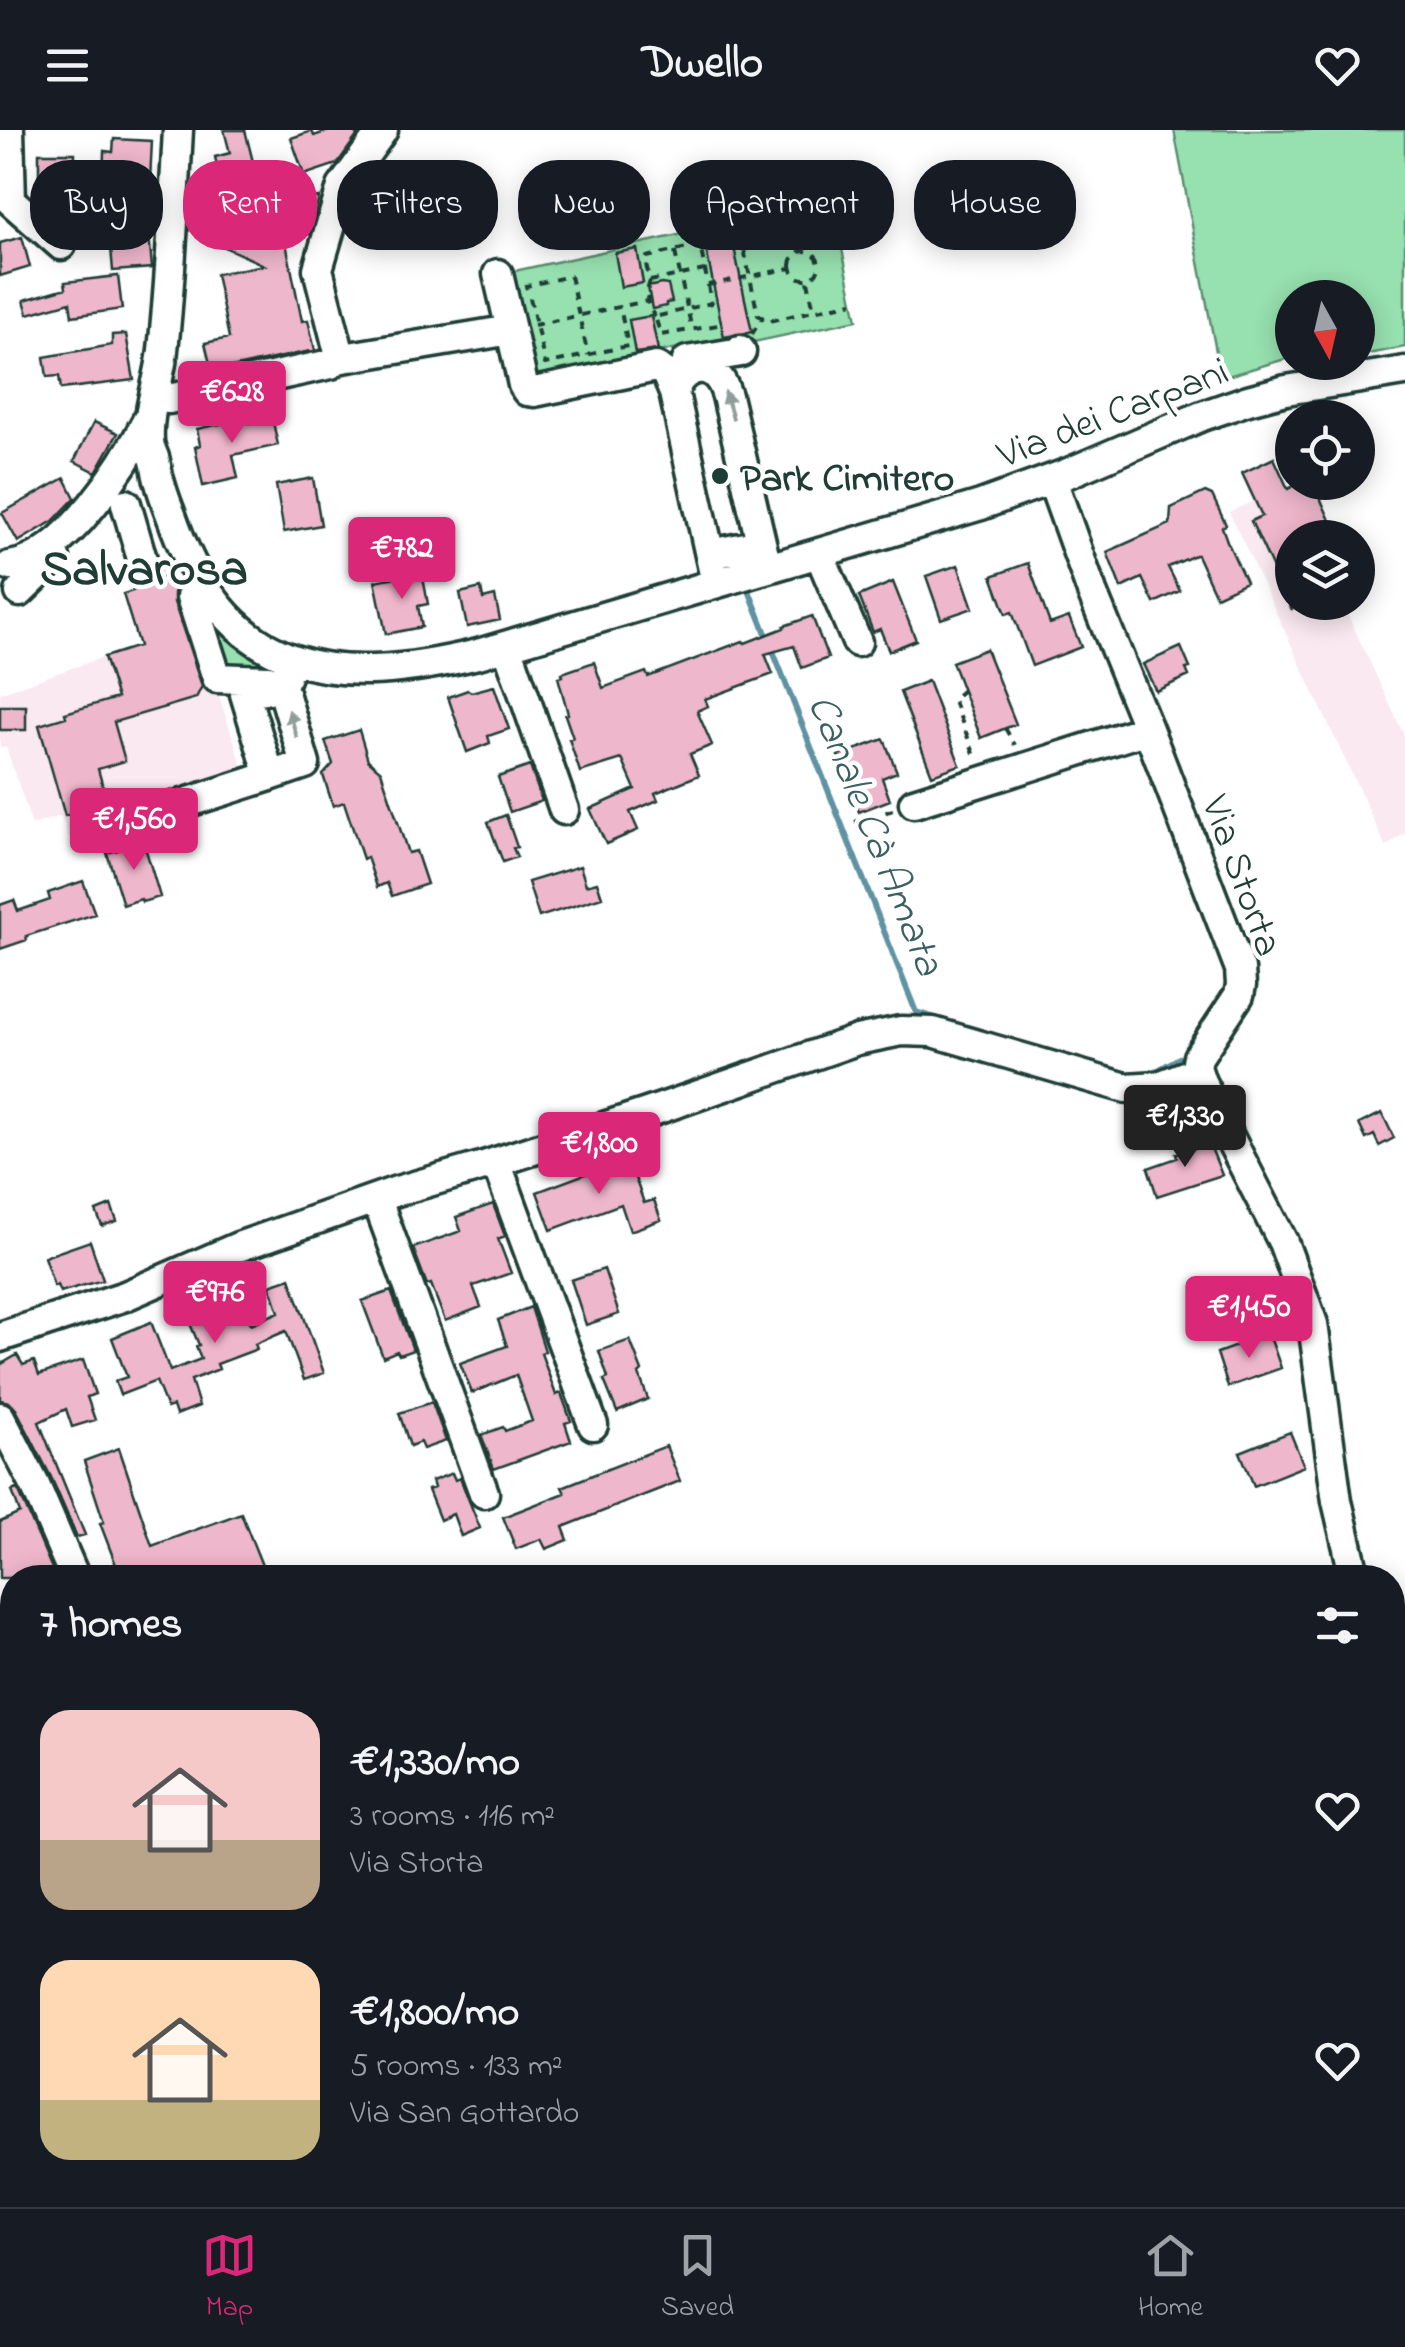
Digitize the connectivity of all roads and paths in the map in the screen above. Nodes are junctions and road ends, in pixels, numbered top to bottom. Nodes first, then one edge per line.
1 (9, 130) edge
2 (178, 130) edge
3 (383, 130) edge
4 (30, 218) edge
5 (744, 250) edge
6 (674, 251) junction
7 (800, 252) joint
8 (791, 268) junction
9 (705, 270) junction
10 (498, 274) dead end
11 (679, 275) junction
12 (750, 276) junction
13 (807, 279) junction
14 (650, 281) junction
15 (708, 284) junction
16 (647, 301) junction
17 (854, 302) dead end
18 (620, 306) junction
19 (686, 309) junction
20 (814, 311) junction
21 (578, 316) junction
22 (655, 316) junction
23 (524, 328) junction
24 (692, 330) junction
25 (730, 344) joint
26 (588, 355) junction
27 (337, 359) junction
28 (656, 366) junction
29 (1405, 370) edge
30 (674, 393) junction
31 (152, 406) junction
32 (138, 472) junction
33 (1052, 480) junction
34 (819, 552) junction
35 (710, 554) junction
36 (764, 556) junction
37 (144, 566) dead end
38 (716, 583) junction
39 (6, 590) edge
40 (191, 597) dead end
41 (857, 642) dead end
42 (507, 646) junction
43 (286, 676) junction
44 (963, 690) dead end
45 (1148, 729) junction
46 (984, 781) junction
47 (914, 802) joint
48 (564, 810) dead end
49 (855, 822) dead end
50 (92, 833) dead end
51 (1197, 1071) junction
52 (496, 1162) junction
53 (376, 1200) junction
54 (0, 1337) edge
55 (0, 1417) edge
56 (592, 1425) dead end
57 (484, 1493) dead end
58 (69, 1565) edge
59 (1353, 1565) edge

1 - 4 street
2 - 31 street
3 - 27 street
5 - 12 path
6 - 9 path
6 - 11 path
6 - 14 path
7 - 8 path
7 - 13 path
8 - 12 path
8 - 13 path
9 - 11 path
9 - 15 path
10 - 23 street
11 - 14 path
11 - 19 path
12 - 15 path
12 - 20 path
13 - 20 path
14 - 16 path
15 - 19 path
16 - 18 path
16 - 22 path
17 - 20 path
18 - 21 path
18 - 26 path
19 - 22 path
19 - 24 path
21 - 23 path
21 - 23 path
21 - 26 path
22 - 24 path
23 - 26 path
23 - 27 street
23 - 28 street
24 - 25 path
25 - 28 street
27 - 31 street
28 - 30 street
29 - 33 street, Via dei Carpani
30 - 35 street
36 -> 30 street
31 - 32 street
32 - 37 street
32 - 39 street
32 - 43 street, Via dei Carpani
33 - 34 street, Via dei Carpani
33 - 45 street, Via Storta
34 - 36 street, Via dei Carpani
34 - 41 street
35 - 36 street
35 - 38 street
36 - 38 street, Via dei Carpani
38 - 42 street, Via dei Carpani
40 - 43 street
42 - 43 street, Via dei Carpani
42 - 48 street
43 - 50 street
44 - 46 path
45 - 46 street
45 - 51 street, Via Storta
46 - 47 street
47 - 49 path
51 - 52 street
51 - 59 street
52 - 53 street
52 - 56 street
53 - 54 street
53 - 57 street
55 - 58 street

